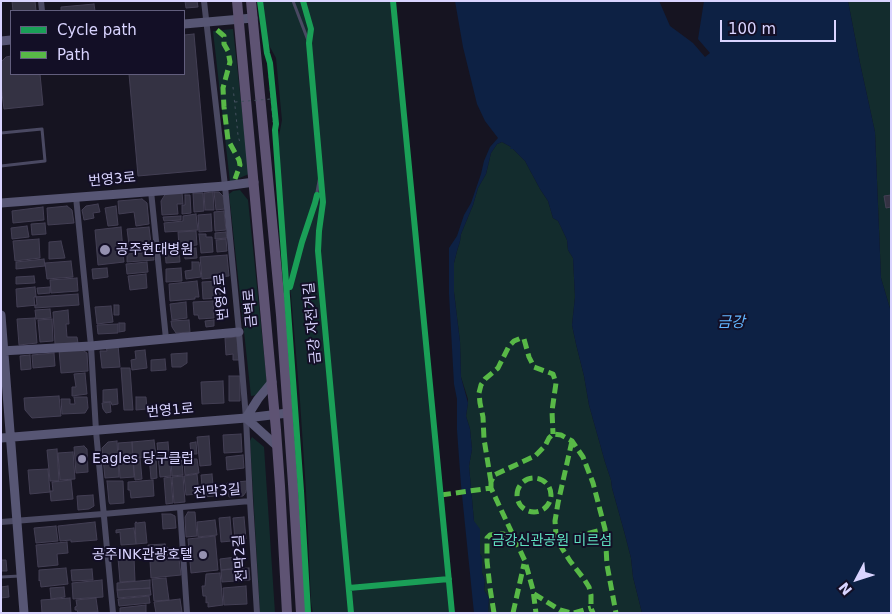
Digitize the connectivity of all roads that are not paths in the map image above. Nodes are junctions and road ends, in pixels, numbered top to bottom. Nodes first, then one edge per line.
1 (204, 1) edge
2 (237, 1) edge
3 (251, 1) edge
4 (293, 1) edge
5 (253, 18) junction
6 (238, 20) junction
7 (206, 22) junction
8 (185, 24) edge
9 (1, 133) edge
10 (1, 166) edge
11 (254, 182) junction
12 (225, 186) junction
13 (151, 191) junction
14 (76, 197) junction
15 (1, 203) edge
16 (1, 315) edge
17 (280, 315) junction
18 (239, 332) junction
19 (166, 339) junction
20 (91, 346) junction
21 (3, 350) edge
22 (272, 382) junction
23 (288, 413) junction
24 (274, 414) junction
25 (246, 418) junction
26 (96, 431) junction
27 (6, 438) edge
28 (277, 446) junction
29 (250, 501) junction
30 (180, 508) junction
31 (103, 514) junction
32 (17, 520) junction
33 (1, 522) edge
34 (21, 576) junction
35 (1, 577) edge
36 (24, 613) edge
37 (113, 613) edge
38 (188, 613) edge
39 (257, 613) edge
40 (287, 613) edge
41 (301, 613) edge

1 - 7 street
2 - 6 main road, 금벽로
3 - 5 main road, 금벽로
4 - 17 lane
5 - 6 main road
5 - 17 main road, 금벽로
6 - 7 main road
6 - 11 main road, 금벽로
7 - 8 main road
7 - 12 street
9 - 10 lane
11 - 12 main road, 번영3로
11 - 22 main road, 금벽로
12 - 13 main road, 번영3로
12 - 18 street, 번영2로
13 - 14 main road, 번영3로
13 - 19 street
14 - 15 main road, 번영3로
14 - 20 street
16 - 21 main road
17 - 23 main road, 금벽로
18 - 19 main road, 번영2로
18 - 25 street
19 - 20 main road, 번영2로
20 - 21 main road, 번영2로
20 - 26 street
21 - 27 main road
22 - 24 main road, 금벽로
22 - 25 main road
23 - 24 main road, 번영1로
23 - 41 main road, 금벽로
24 - 25 main road, 번영1로
24 - 28 main road, 금벽로
25 - 26 main road, 번영1로
25 - 28 main road
25 - 29 street, 전막3길
26 - 27 main road, 번영1로
26 - 31 street
27 - 32 main road
28 - 40 main road, 금벽로
29 - 30 street, 전막3길
29 - 39 street, 전막2길
30 - 31 street, 전막3길
30 - 38 street
31 - 32 street, 전막3길
31 - 37 street
32 - 33 street, 전막3길
32 - 34 main road
34 - 35 lane
34 - 36 main road

